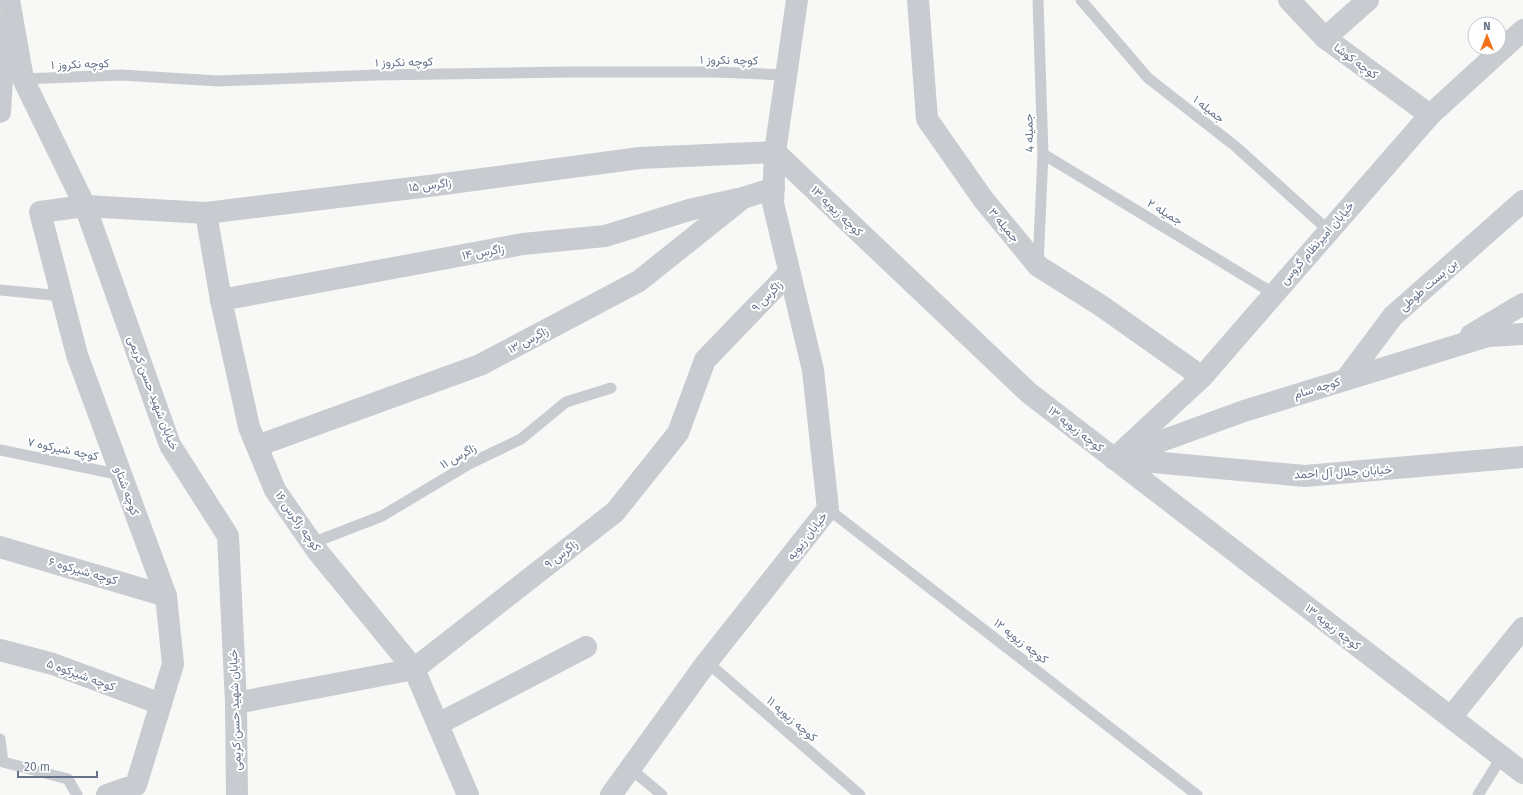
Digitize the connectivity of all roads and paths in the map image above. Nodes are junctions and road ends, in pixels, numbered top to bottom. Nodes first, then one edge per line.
1 (6, 0) edge
2 (9, 0) edge
3 (797, 0) edge
4 (918, 0) edge
5 (1038, 0) edge
6 (1081, 0) edge
7 (1289, 0) edge
8 (1368, 0) edge
9 (1523, 30) edge
10 (1325, 38) junction
11 (786, 75) junction
12 (23, 79) junction
13 (0, 112) edge
14 (1430, 115) junction
15 (775, 152) junction
16 (1043, 154) junction
17 (774, 188) junction
18 (743, 198) junction
19 (1523, 201) edge
20 (85, 206) junction
21 (206, 213) junction
22 (1328, 230) junction
23 (1038, 266) junction
24 (789, 274) junction
25 (0, 290) edge
26 (1273, 293) junction
27 (62, 296) junction
28 (221, 300) junction
29 (1523, 304) edge
30 (1523, 334) edge
31 (1451, 347) junction
32 (1202, 377) junction
33 (1345, 380) junction
34 (612, 388) dead end
35 (257, 446) junction
36 (0, 450) edge
37 (1523, 457) edge
38 (1114, 459) junction
39 (121, 475) junction
40 (828, 508) junction
41 (312, 543) junction
42 (0, 547) edge
43 (166, 596) junction
44 (1523, 628) edge
45 (586, 647) dead end
46 (0, 650) edge
47 (707, 662) junction
48 (414, 669) junction
49 (236, 703) junction
50 (161, 704) junction
51 (1451, 717) junction
52 (438, 724) junction
53 (0, 739) edge
54 (1502, 756) junction
55 (631, 769) junction
56 (1523, 773) edge
57 (77, 795) edge
58 (107, 795) edge
59 (237, 795) edge
60 (468, 795) edge
61 (611, 795) edge
62 (662, 795) edge
63 (860, 795) edge
64 (1198, 795) edge
65 (1478, 795) edge

1 - 13 street
2 - 12 street, خیابان شهید حسن کریمی
3 - 11 street
4 - 23 street, جمیله ۳
5 - 16 lane, جمیله 4
6 - 22 lane, جمیله ۱
7 - 10 street, کوچه کوشا
8 - 10 street
9 - 14 street, خیابان امیرنظام گروس
10 - 14 street, کوچه کوشا
11 - 12 lane, کوچه نکروز ۱
11 - 15 street
12 - 20 street, خیابان شهید حسن کریمی
14 - 22 street, خیابان امیرنظام گروس
15 - 17 street, خیابان زیویه
15 - 21 street, زاگرس ۱۵
15 - 38 street, کوچه زیویه ۱۳
16 - 23 lane, جمیله 4
16 - 26 lane, جمیله ۲
17 - 18 street, زاگرس ۱۳
17 - 24 street, خیابان زیویه
18 - 28 street, زاگرس ۱۴
18 - 35 street, زاگرس ۱۳
19 - 33 street, بن بست طوطی
20 - 21 street, زاگرس ۱۵
20 - 27 street, کوچه شتاو
20 - 49 street, خیابان شهید حسن کریمی
21 - 28 street, کوچه زاگرس ۱۶
22 - 26 street, خیابان امیرنظام گروس
23 - 32 street, جمیله ۳
24 - 40 street, خیابان زیویه
24 - 48 street, زاگرس ۹
25 - 27 lane
26 - 32 street, خیابان امیرنظام گروس
27 - 39 street, کوچه شتاو
28 - 35 street, کوچه زاگرس ۱۶
29 - 31 street
30 - 31 street, کوچه سام
31 - 33 street, کوچه سام
32 - 38 street, خیابان امیرنظام گروس
33 - 38 street, کوچه سام
34 - 41 lane, زاگرس ۱۱
35 - 41 street, کوچه زاگرس ۱۶
36 - 39 lane, کوچه شیرکوه ۷
37 - 38 street, خیابان جلال آل احمد
38 - 51 street, کوچه زیویه ۱۳
39 - 43 street, کوچه شتاو
40 - 47 street, خیابان زیویه
40 - 64 lane, کوچه زیویه ۱۲
41 - 48 street, کوچه زاگرس ۱۶
42 - 43 street, کوچه شیرکوه ۶
43 - 50 street, کوچه شتاو
44 - 51 street
45 - 52 street
46 - 50 street, کوچه شیرکوه ۵
47 - 55 street, خیابان زیویه
47 - 63 lane, کوچه زیویه ۱۱
48 - 49 street, زاگرس ۹
48 - 52 street, کوچه زاگرس ۱۶
49 - 59 street, خیابان شهید حسن کریمی
50 - 58 street, کوچه شتاو
51 - 54 street, کوچه زیویه ۱۳
52 - 60 street, کوچه زاگرس ۱۶
53 - 57 lane
54 - 56 street, کوچه زیویه ۱۳
54 - 65 lane
55 - 61 street, خیابان زیویه
55 - 62 lane

